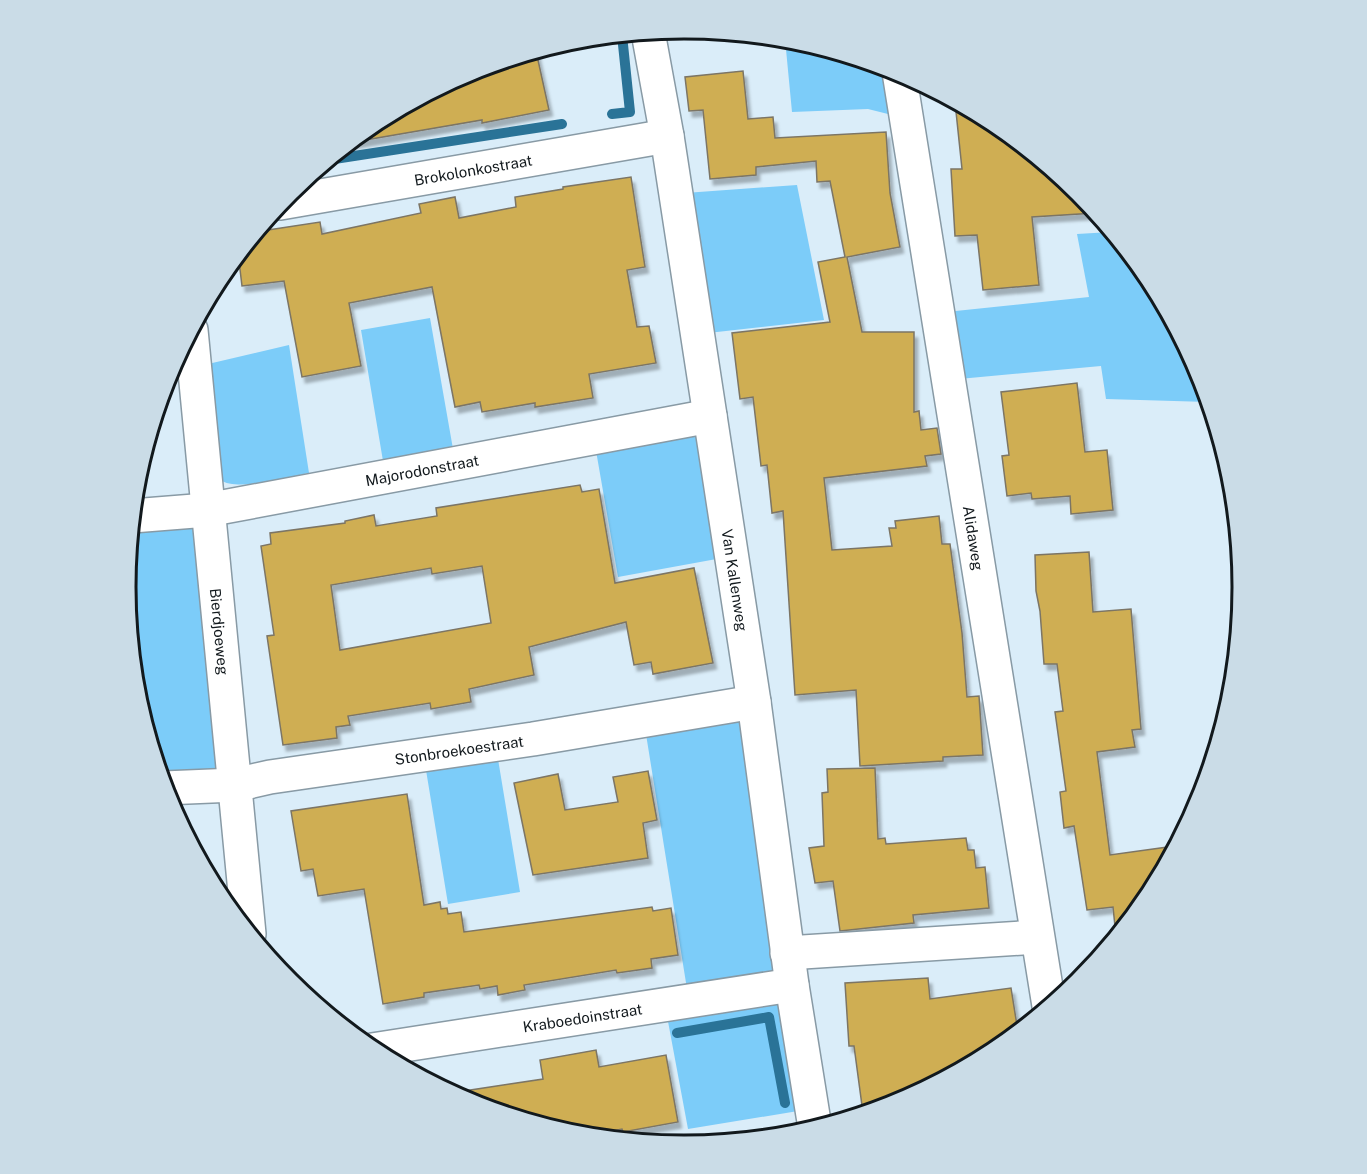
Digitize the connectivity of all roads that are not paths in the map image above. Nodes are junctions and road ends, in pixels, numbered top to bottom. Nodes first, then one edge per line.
1 (649, 40) edge
2 (901, 85) edge
3 (667, 136) junction
4 (296, 200) edge
5 (192, 344) edge
6 (710, 416) junction
7 (207, 510) junction
8 (140, 515) edge
9 (754, 702) junction
10 (235, 785) junction
11 (174, 788) edge
12 (248, 919) edge
13 (1037, 937) junction
14 (787, 953) junction
15 (792, 985) junction
16 (1047, 997) edge
17 (387, 1048) edge
18 (813, 1119) edge

1 - 3 street, Van Kallenweg
2 - 13 street, Alidaweg
3 - 4 street, Brokolonkostraat
3 - 6 street, Van Kallenweg
5 - 7 street, Bierdjoeweg
6 - 7 street, Majorodonstraat
6 - 9 street, Van Kallenweg
7 - 8 street, Majorodonstraat
7 - 10 street, Bierdjoeweg
9 - 10 street, Stonbroekoestraat
9 - 14 street, Van Kallenweg
10 - 11 street, Stonbroekoestraat
10 - 12 street, Bierdjoeweg
13 - 14 street
13 - 16 street, Alidaweg
14 - 15 street, Van Kallenweg
15 - 17 street, Kraboedoinstraat
15 - 18 street, Van Kallenweg

